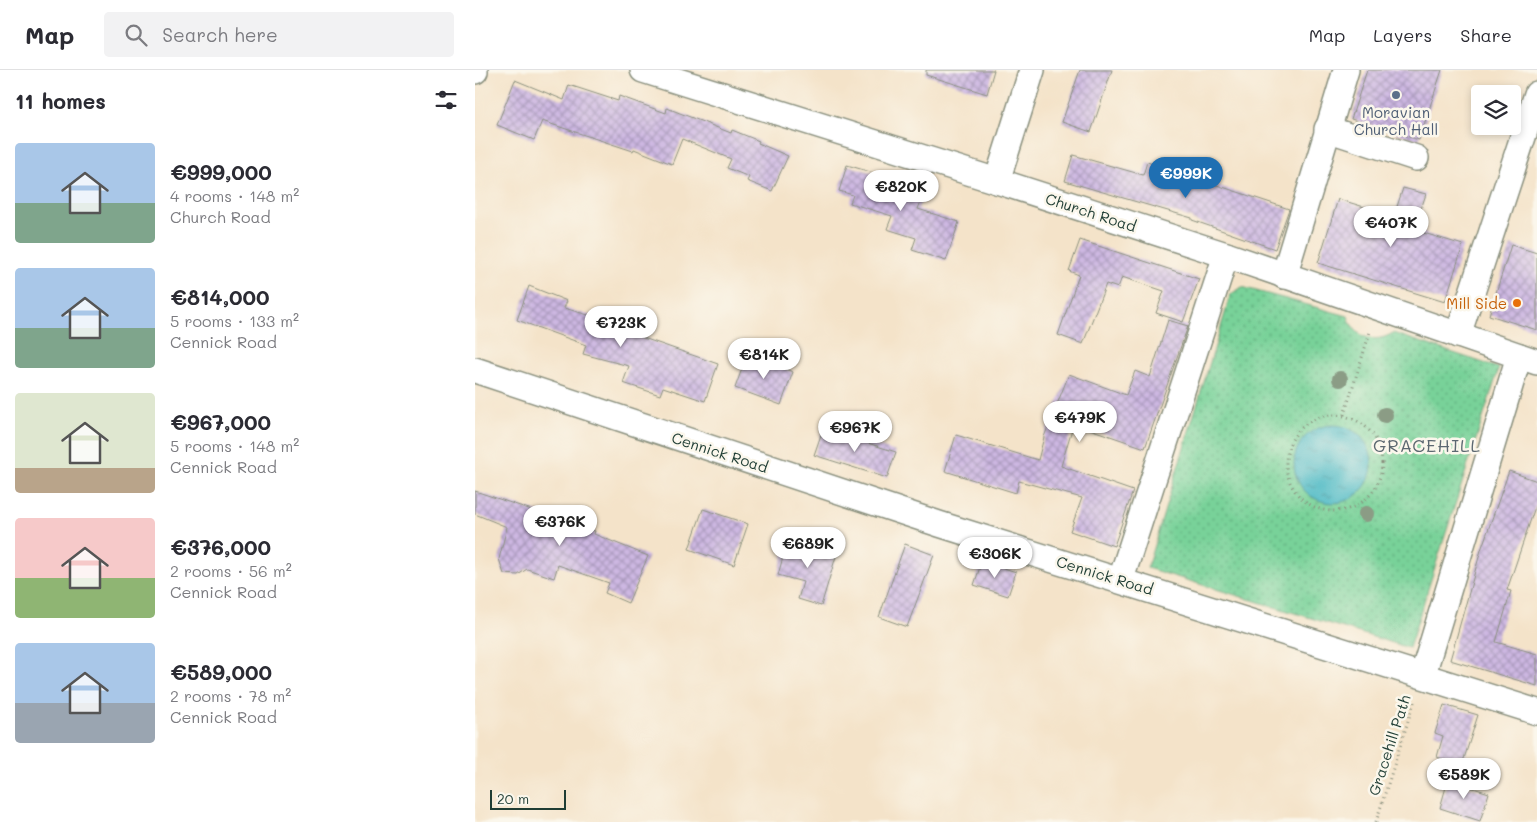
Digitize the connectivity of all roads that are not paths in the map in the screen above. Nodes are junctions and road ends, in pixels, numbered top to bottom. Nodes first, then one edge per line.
1 (643, 70) edge
2 (1032, 70) edge
3 (1346, 70) edge
4 (1537, 94) edge
5 (1327, 129) junction
6 (1416, 158) dead end
7 (997, 181) junction
8 (1226, 255) junction
9 (1284, 276) junction
10 (1458, 335) junction
11 (1528, 359) edge
12 (475, 370) edge
13 (1121, 579) junction
14 (1423, 674) junction
15 (1537, 712) edge

1 - 7 street, Church Road
2 - 7 street
3 - 5 street
4 - 10 street
5 - 6 street
5 - 9 street
7 - 8 street, Church Road
8 - 9 street, Church Road
8 - 13 street
9 - 10 street, Church Road
10 - 11 street, Church Road
11 - 14 street
12 - 13 street, Cennick Road
13 - 14 street, Cennick Road
14 - 15 street, Cennick Road

